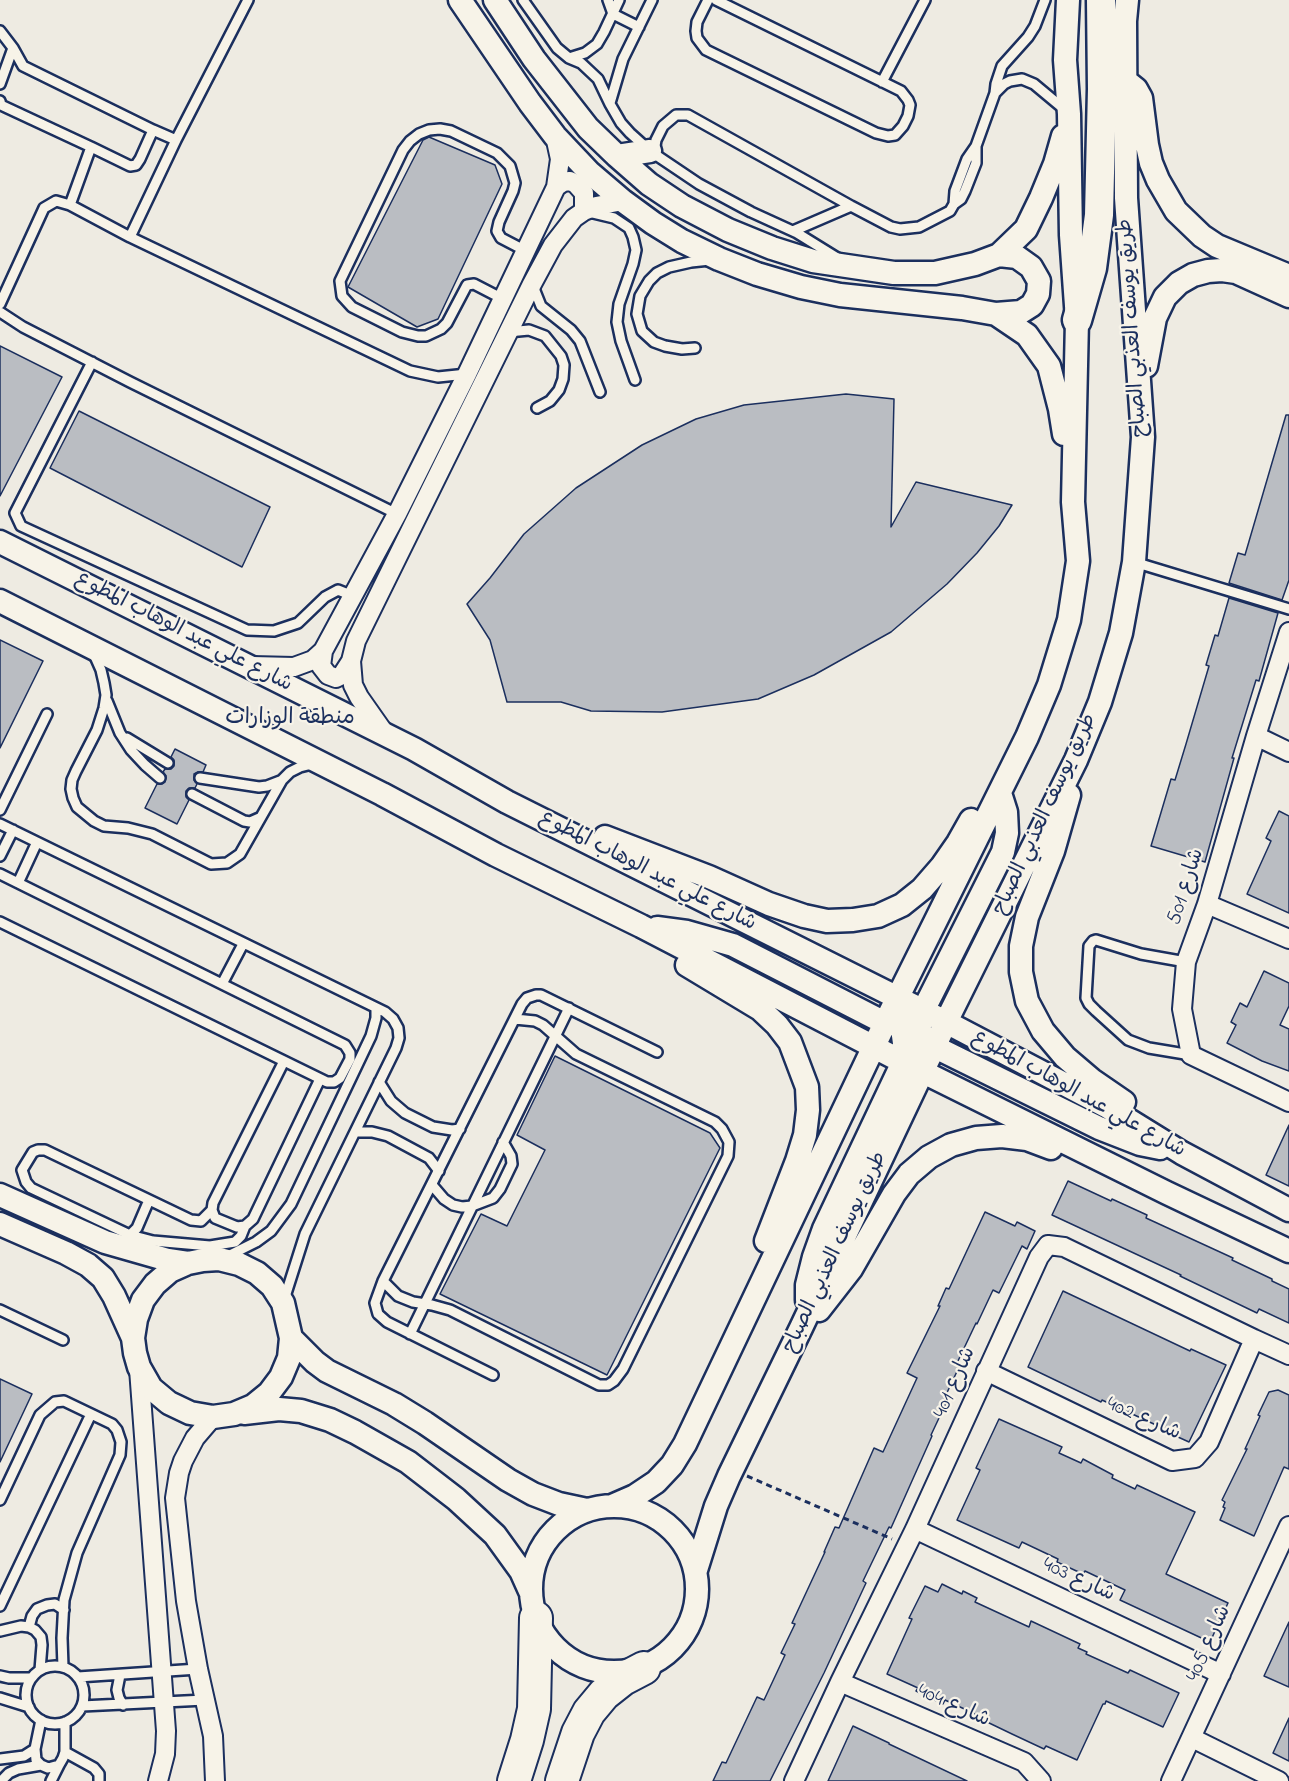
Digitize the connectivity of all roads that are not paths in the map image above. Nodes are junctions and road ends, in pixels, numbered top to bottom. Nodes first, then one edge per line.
1 (248, 0) edge
2 (460, 0) edge
3 (495, 0) edge
4 (523, 0) edge
5 (608, 0) edge
6 (619, 0) edge
7 (652, 0) edge
8 (708, 0) edge
9 (716, 0) edge
10 (925, 0) edge
11 (1045, 0) edge
12 (1068, 0) edge
13 (1101, 0) edge
14 (1127, 0) edge
15 (613, 14) junction
16 (639, 27) junction
17 (0, 31) edge
18 (13, 48) junction
19 (569, 58) junction
20 (8, 66) junction
21 (23, 66) junction
22 (1126, 81) junction
23 (882, 82) junction
24 (0, 84) edge
25 (995, 93) junction
26 (0, 101) edge
27 (610, 104) junction
28 (1069, 113) junction
29 (153, 130) junction
30 (555, 136) junction
31 (176, 141) junction
32 (91, 147) junction
33 (652, 153) junction
34 (617, 156) junction
35 (556, 187) junction
36 (623, 201) junction
37 (70, 205) junction
38 (851, 207) junction
39 (584, 211) junction
40 (793, 231) junction
41 (130, 237) junction
42 (1217, 246) junction
43 (526, 251) junction
44 (999, 255) junction
45 (719, 259) junction
46 (851, 267) junction
47 (1208, 271) junction
48 (1289, 276) edge
49 (532, 284) junction
50 (1289, 296) edge
51 (502, 299) junction
52 (0, 304) edge
53 (0, 312) edge
54 (996, 314) junction
55 (1077, 320) junction
56 (508, 332) junction
57 (695, 348) dead end
58 (92, 362) junction
59 (466, 374) junction
60 (635, 380) dead end
61 (600, 392) dead end
62 (537, 408) dead end
63 (1143, 437) junction
64 (1073, 501) junction
65 (397, 514) junction
66 (0, 542) edge
67 (1134, 562) junction
68 (353, 596) junction
69 (0, 602) edge
70 (1289, 609) edge
71 (1289, 632) edge
72 (90, 647) junction
73 (323, 651) junction
74 (351, 661) junction
75 (249, 666) junction
76 (106, 695) junction
77 (47, 714) dead end
78 (120, 733) junction
79 (385, 734) junction
80 (1027, 736) junction
81 (1256, 736) junction
82 (1289, 752) edge
83 (1076, 760) junction
84 (168, 763) dead end
85 (322, 764) junction
86 (160, 778) dead end
87 (200, 778) dead end
88 (282, 780) junction
89 (1000, 793) junction
90 (192, 794) dead end
91 (507, 802) junction
92 (0, 810) edge
93 (261, 817) junction
94 (0, 824) edge
95 (13, 830) junction
96 (37, 842) junction
97 (496, 855) junction
98 (0, 856) edge
99 (0, 874) edge
100 (18, 883) junction
101 (1207, 904) junction
102 (0, 922) edge
103 (641, 926) junction
104 (1289, 939) edge
105 (243, 944) junction
106 (1186, 962) junction
107 (222, 984) junction
108 (898, 998) junction
109 (376, 1008) junction
110 (568, 1008) junction
111 (515, 1019) junction
112 (946, 1022) junction
113 (555, 1036) junction
114 (913, 1039) junction
115 (875, 1047) junction
116 (657, 1052) dead end
117 (1191, 1055) junction
118 (284, 1061) junction
119 (320, 1079) junction
120 (379, 1082) junction
121 (1289, 1102) edge
122 (460, 1129) junction
123 (355, 1132) junction
124 (503, 1142) junction
125 (1182, 1153) junction
126 (439, 1171) junction
127 (432, 1185) junction
128 (1239, 1185) junction
129 (1167, 1193) junction
130 (0, 1195) edge
131 (149, 1200) junction
132 (472, 1206) junction
133 (212, 1210) junction
134 (1289, 1210) edge
135 (0, 1224) edge
136 (245, 1226) junction
137 (130, 1234) junction
138 (1289, 1251) edge
139 (219, 1259) junction
140 (188, 1263) junction
141 (383, 1281) junction
142 (283, 1303) junction
143 (424, 1303) junction
144 (0, 1310) edge
145 (804, 1322) junction
146 (410, 1334) junction
147 (133, 1338) junction
148 (291, 1338) junction
149 (1254, 1339) junction
150 (63, 1340) dead end
151 (1289, 1355) edge
152 (722, 1365) junction
153 (139, 1367) junction
154 (986, 1371) junction
155 (493, 1375) dead end
156 (91, 1414) junction
157 (224, 1415) junction
158 (0, 1500) edge
159 (612, 1506) junction
160 (587, 1510) junction
161 (1289, 1526) edge
162 (911, 1537) junction
163 (696, 1570) junction
164 (533, 1605) junction
165 (0, 1606) edge
166 (64, 1610) junction
167 (29, 1627) junction
168 (0, 1631) edge
169 (63, 1667) junction
170 (644, 1668) junction
171 (198, 1669) junction
172 (40, 1670) junction
173 (161, 1671) junction
174 (1221, 1674) junction
175 (120, 1675) junction
176 (0, 1676) edge
177 (78, 1677) junction
178 (31, 1678) junction
179 (840, 1682) junction
180 (0, 1698) edge
181 (207, 1700) junction
182 (164, 1701) junction
183 (123, 1704) junction
184 (82, 1706) junction
185 (28, 1707) junction
186 (41, 1720) junction
187 (65, 1722) junction
188 (578, 1733) junction
189 (1192, 1738) junction
190 (35, 1749) junction
191 (65, 1752) junction
192 (0, 1759) edge
193 (41, 1765) junction
194 (59, 1765) junction
195 (1, 1781) edge
196 (51, 1781) edge
197 (99, 1781) edge
198 (158, 1781) edge
199 (215, 1781) edge
200 (514, 1781) edge
201 (562, 1781) edge
202 (579, 1781) edge
203 (794, 1781) edge
204 (1041, 1781) edge
205 (1171, 1781) edge
206 (1279, 1781) edge

1 - 31 lane
2 - 30 street
3 - 34 street
4 - 19 lane
5 - 15 lane
6 - 15 lane
7 - 16 lane
8 - 23 lane
9 - 23 lane
10 - 23 lane
11 - 25 lane
12 - 28 street
13 - 55 main road
14 - 22 street, طريق يوسف العذبي الصباح
15 - 16 lane
15 - 19 lane
16 - 27 lane
17 - 18 lane
18 - 20 lane
18 - 21 lane
19 - 27 lane
20 - 21 lane
20 - 24 lane
21 - 29 lane
22 - 42 street
22 - 63 street, طريق يوسف العذبي الصباح
25 - 28 lane
25 - 38 lane
26 - 32 lane
27 - 33 lane
28 - 44 street
28 - 55 street
29 - 31 lane
29 - 32 lane
30 - 35 street
30 - 36 street
31 - 41 lane
32 - 37 lane
33 - 34 street
33 - 38 lane
33 - 40 lane
34 - 46 street
35 - 39 street
35 - 43 street
36 - 39 street
36 - 45 street
37 - 41 lane
37 - 52 lane
38 - 40 lane
39 - 49 street
39 - 60 lane
40 - 46 lane
41 - 59 lane
42 - 47 street
42 - 48 street
43 - 51 street
43 - 51 lane
44 - 46 street
44 - 54 street
45 - 54 street
45 - 57 lane
47 - 50 street
47 - 63 street
49 - 56 street
49 - 61 lane
51 - 59 street
53 - 58 lane
54 - 64 street
55 - 64 street
56 - 62 lane
56 - 74 street
58 - 65 lane
58 - 68 lane
59 - 65 street
63 - 67 street, طريق يوسف العذبي الصباح
64 - 80 street
65 - 68 street
66 - 75 street, شارع علي عبد الوهاب المطوع
67 - 70 lane
67 - 83 street, طريق يوسف العذبي الصباح
68 - 73 street
69 - 72 street, شارع علي عبد الوهاب المطوع
71 - 81 street, شارع 501
72 - 76 lane
72 - 85 street, شارع علي عبد الوهاب المطوع
73 - 74 street
73 - 75 street
74 - 79 street
75 - 79 street, شارع علي عبد الوهاب المطوع
76 - 78 lane
76 - 93 lane
77 - 92 lane
78 - 84 lane
78 - 86 lane
79 - 91 street, شارع علي عبد الوهاب المطوع
80 - 89 street
80 - 91 street
81 - 82 street
81 - 101 street, شارع 501
83 - 112 street, طريق يوسف العذبي الصباح
83 - 128 street
85 - 88 lane
85 - 97 street, شارع علي عبد الوهاب المطوع
87 - 88 lane
88 - 93 lane
89 - 108 street
89 - 114 street
90 - 93 lane
91 - 108 street, شارع علي عبد الوهاب المطوع
94 - 95 lane
95 - 96 lane
95 - 98 lane
96 - 100 lane
96 - 105 lane
97 - 103 street, شارع علي عبد الوهاب المطوع
97 - 152 street
99 - 100 lane
100 - 107 lane
101 - 104 street
101 - 106 street, شارع 501
102 - 118 lane
103 - 114 street
103 - 115 street, شارع علي عبد الوهاب المطوع
105 - 107 lane
105 - 109 lane
106 - 117 street, شارع 501
106 - 117 lane
107 - 119 lane
108 - 114 street
109 - 120 lane
109 - 139 lane
110 - 111 lane
110 - 113 lane
110 - 116 lane
111 - 113 lane
111 - 122 lane
112 - 114 street, شارع علي عبد الوهاب المطوع
112 - 125 street, شارع علي عبد الوهاب المطوع
113 - 124 lane
113 - 143 lane
114 - 115 street
114 - 115 street, شارع علي عبد الوهاب المطوع
114 - 125 street
114 - 129 street, شارع علي عبد الوهاب المطوع
114 - 145 street
115 - 152 street
117 - 121 street
118 - 119 lane
118 - 133 lane
119 - 136 lane
120 - 122 lane
120 - 123 lane
122 - 126 lane
123 - 126 lane
123 - 142 lane
124 - 132 lane
124 - 132 lane
125 - 128 street, شارع علي عبد الوهاب المطوع
126 - 127 lane
127 - 132 lane
127 - 141 lane
128 - 134 street, شارع علي عبد الوهاب المطوع
129 - 138 street, شارع علي عبد الوهاب المطوع
129 - 145 street
130 - 140 street
131 - 133 lane
131 - 137 lane
131 - 137 lane
132 - 143 lane
133 - 136 lane
135 - 147 street
136 - 137 lane
139 - 140 street
139 - 142 street
140 - 147 street
141 - 143 lane
141 - 146 lane
142 - 148 street
143 - 146 lane
144 - 150 lane
145 - 163 street, طريق يوسف العذبي الصباح
146 - 155 lane
147 - 153 street
148 - 157 street
148 - 160 street
149 - 151 street, شارع 401
149 - 154 street, شارع 402
149 - 154 street, شارع 401
152 - 159 street
153 - 157 street
153 - 173 street
154 - 162 street, شارع 401
156 - 158 lane
156 - 165 lane
156 - 166 lane
157 - 164 street
157 - 171 street
159 - 160 street
159 - 163 street
160 - 164 street
161 - 174 street, شارع 405
162 - 174 street, شارع 403
162 - 179 street, شارع 401
163 - 170 street
164 - 170 street
164 - 200 highway
166 - 167 lane
166 - 169 lane
167 - 168 lane
167 - 172 lane
169 - 172 lane
169 - 177 lane
170 - 188 highway
171 - 173 lane
171 - 181 street
172 - 178 lane
173 - 175 lane
173 - 182 street
174 - 189 street, شارع 405
175 - 177 lane
175 - 183 lane
176 - 178 lane
177 - 184 lane
178 - 185 lane
179 - 203 street, شارع 401
179 - 204 street, شارع 404
180 - 185 lane
181 - 182 lane
181 - 199 street
182 - 183 lane
182 - 198 street
183 - 184 lane
184 - 187 lane
185 - 186 lane
186 - 187 lane
186 - 190 lane
187 - 191 lane
188 - 201 highway
188 - 202 highway
189 - 205 street, شارع 405
189 - 206 street
190 - 192 lane
190 - 193 lane
191 - 194 lane
191 - 197 lane
193 - 194 lane
193 - 195 lane
194 - 196 lane

